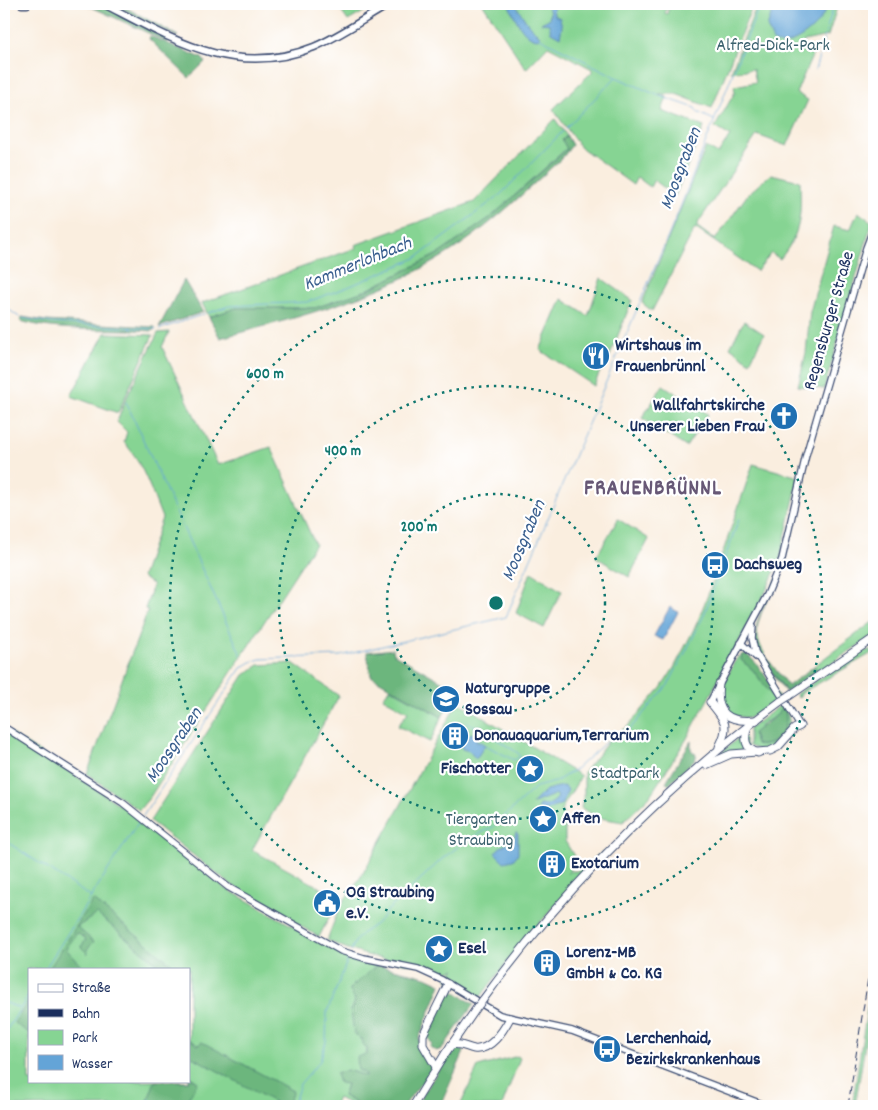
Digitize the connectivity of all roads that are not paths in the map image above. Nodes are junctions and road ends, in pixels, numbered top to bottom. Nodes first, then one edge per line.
1 (22, 4) edge
2 (27, 4) edge
3 (105, 4) edge
4 (390, 4) edge
5 (874, 227) edge
6 (755, 619) junction
7 (874, 638) edge
8 (742, 643) junction
9 (753, 645) junction
10 (759, 659) junction
11 (719, 684) junction
12 (710, 702) junction
13 (719, 703) junction
14 (756, 720) junction
15 (748, 726) junction
16 (800, 726) joint
17 (4, 727) edge
18 (718, 750) junction
19 (761, 753) junction
20 (687, 777) junction
21 (448, 984) junction
22 (510, 1018) junction
23 (458, 1034) junction
24 (462, 1044) junction
25 (451, 1045) junction
26 (445, 1054) junction
27 (430, 1055) junction
28 (436, 1067) junction
29 (413, 1106) edge
30 (767, 1106) edge

1 - 2 main road
3 - 4 main road
5 - 6 street, Regensburger Straße
6 - 8 street, Regensburger Straße
6 - 9 street
7 - 14 main road, bridge
8 - 9 street
8 - 10 street
8 - 11 street, Regensburger Straße
9 - 10 street
10 - 16 street
11 - 12 street, Regensburger Straße
11 - 13 main road
12 - 13 main road
12 - 18 main road
13 - 14 main road
14 - 15 main road
15 - 18 main road
15 - 19 main road
16 - 19 main road
17 - 21 street
18 - 20 main road
19 - 20 main road
20 - 23 main road
21 - 22 street
21 - 27 main road
22 - 24 main road
22 - 30 street
23 - 24 main road
23 - 25 main road
24 - 25 main road
25 - 26 main road
26 - 27 main road
26 - 28 main road
27 - 28 main road
28 - 29 main road

